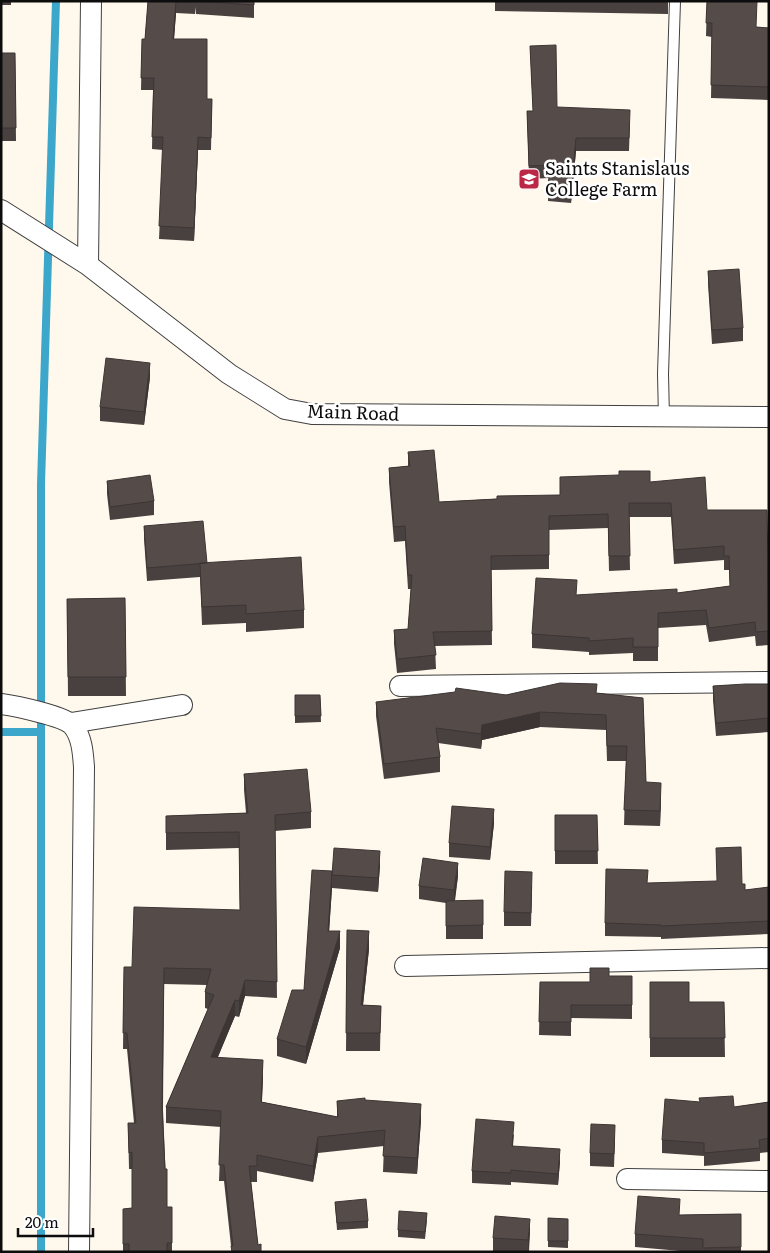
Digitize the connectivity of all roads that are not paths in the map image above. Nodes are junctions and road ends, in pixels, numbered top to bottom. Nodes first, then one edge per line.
1 (91, 1) edge
2 (675, 1) edge
3 (1, 210) edge
4 (88, 265) junction
5 (769, 417) edge
6 (664, 418) junction
7 (769, 682) edge
8 (400, 686) dead end
9 (182, 705) dead end
10 (9, 706) edge
11 (62, 720) junction
12 (769, 958) edge
13 (405, 966) dead end
14 (627, 1179) dead end
15 (769, 1181) edge
16 (79, 1252) edge

1 - 4 street
2 - 6 lane
3 - 4 street, Main Road
4 - 6 street, Main Road
5 - 6 street, Main Road
7 - 8 street
9 - 11 street
10 - 11 street
11 - 16 street
12 - 13 street
14 - 15 street

